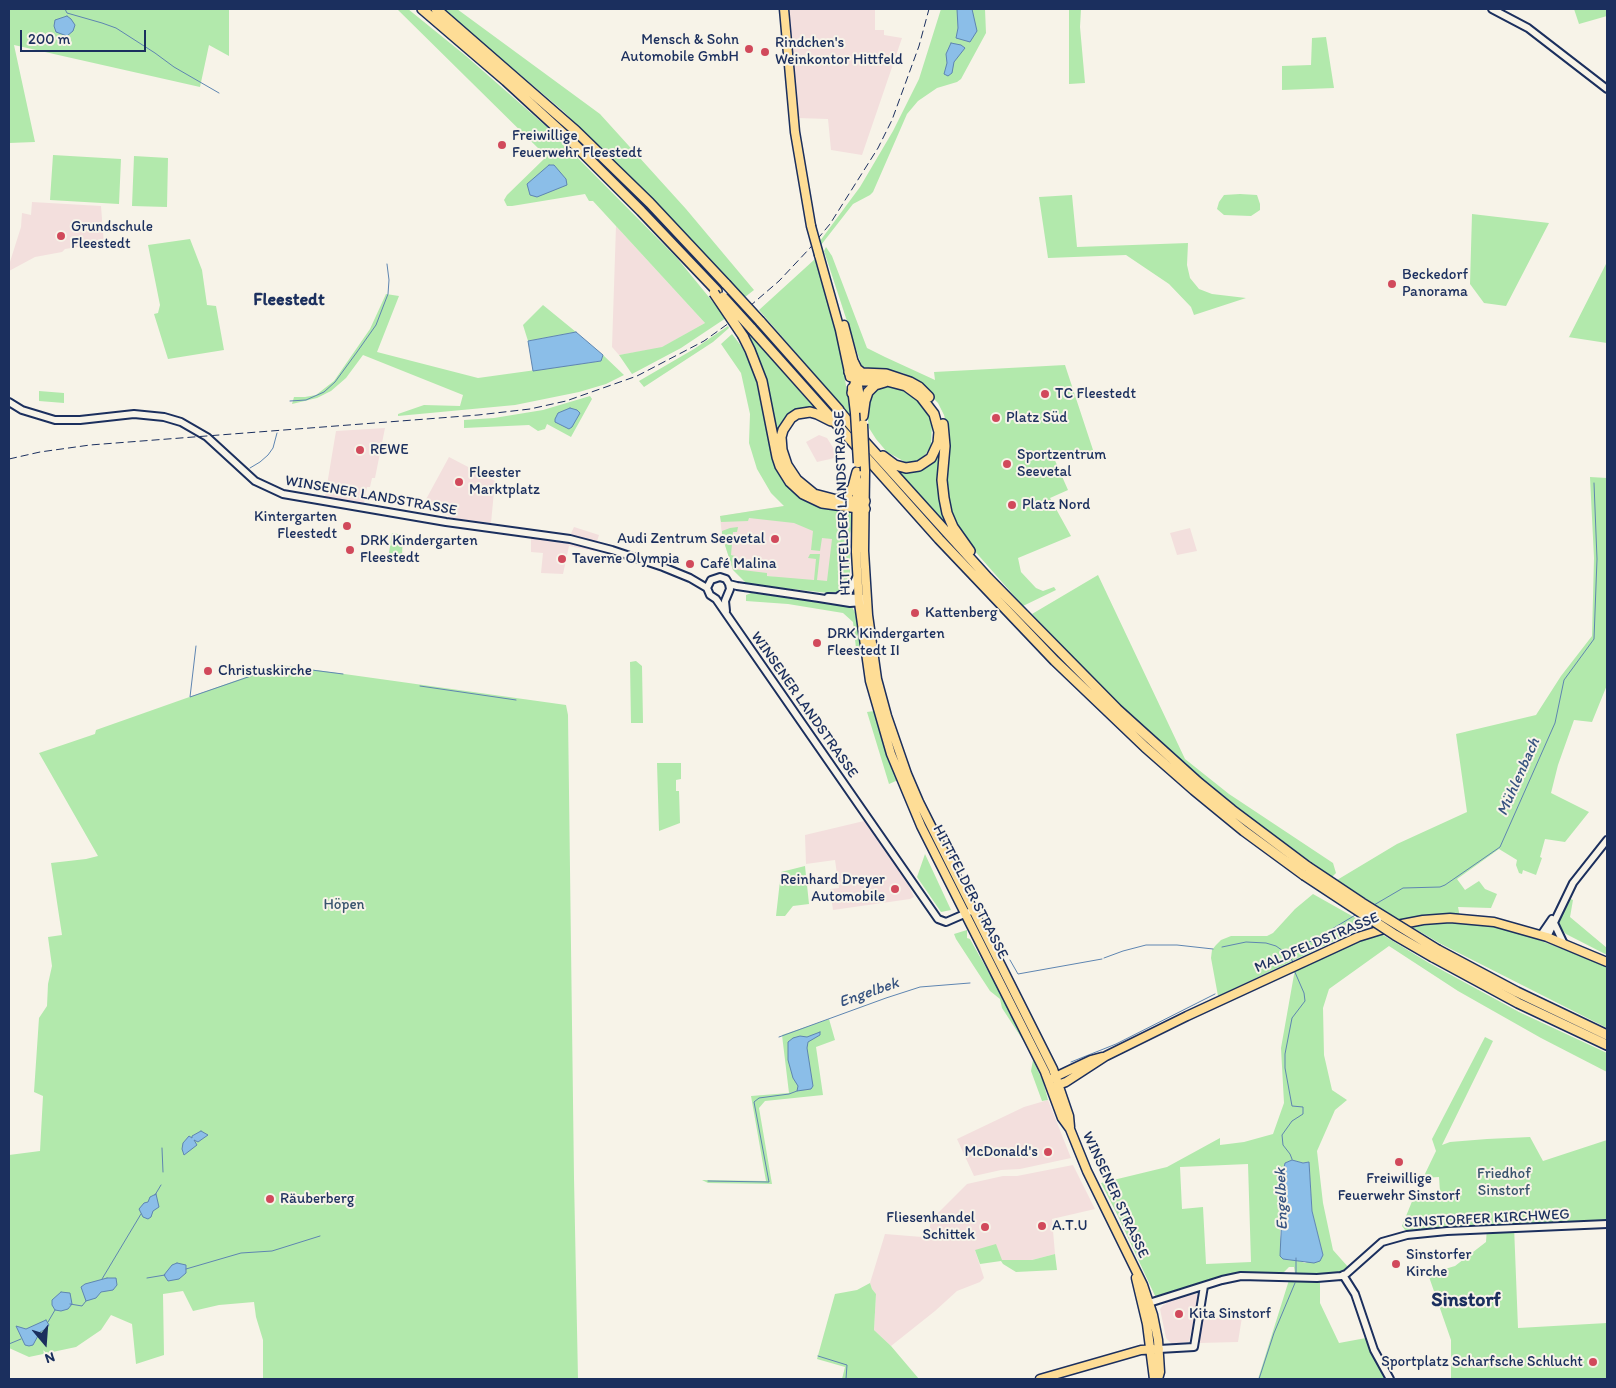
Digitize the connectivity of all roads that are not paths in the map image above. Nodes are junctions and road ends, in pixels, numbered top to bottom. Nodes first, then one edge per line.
1 (422, 9) edge
2 (436, 9) edge
3 (784, 9) edge
4 (1492, 9) edge
5 (1607, 88) edge
6 (716, 292) junction
7 (852, 367) junction
8 (866, 374) junction
9 (858, 381) junction
10 (887, 381) junction
11 (852, 393) junction
12 (9, 402) edge
13 (836, 407) junction
14 (860, 418) junction
15 (836, 423) junction
16 (860, 469) junction
17 (837, 500) junction
18 (861, 504) junction
19 (857, 576) junction
20 (690, 578) junction
21 (988, 578) junction
22 (711, 580) junction
23 (729, 584) junction
24 (708, 588) junction
25 (754, 590) junction
26 (727, 595) junction
27 (839, 596) junction
28 (819, 598) junction
29 (716, 599) junction
30 (861, 600) junction
31 (727, 615) junction
32 (880, 706) junction
33 (1607, 840) edge
34 (1306, 871) junction
35 (969, 912) junction
36 (1558, 913) junction
37 (1554, 923) junction
38 (1544, 936) junction
39 (1564, 944) junction
40 (1435, 953) junction
41 (1607, 962) edge
42 (1607, 1035) edge
43 (1607, 1045) edge
44 (1106, 1056) junction
45 (1056, 1077) junction
46 (1055, 1085) junction
47 (1607, 1224) edge
48 (1135, 1271) junction
49 (1343, 1276) junction
50 (1204, 1286) junction
51 (1149, 1303) junction
52 (1155, 1349) junction
53 (1040, 1379) edge
54 (1154, 1379) edge
55 (1158, 1379) edge
56 (1390, 1379) edge

1 - 6 highway
2 - 13 highway, bridge
3 - 7 main road, HITTFELDER LANDSTRASSE, bridge
4 - 5 street
6 - 15 highway, bridge
6 - 18 highway, bridge
7 - 8 highway
7 - 9 highway
7 - 11 main road, HITTFELDER LANDSTRASSE
8 - 9 highway
8 - 21 highway
9 - 10 highway
9 - 11 highway
9 - 14 main road, HITTFELDER LANDSTRASSE
10 - 13 highway
10 - 14 highway
11 - 14 main road, HITTFELDER LANDSTRASSE
12 - 20 street, WINSENER LANDSTRASSE
13 - 21 highway
14 - 16 main road, HITTFELDER LANDSTRASSE, bridge
14 - 16 main road, HITTFELDER LANDSTRASSE, bridge
15 - 17 highway
15 - 34 highway
16 - 17 highway
16 - 18 main road, HITTFELDER LANDSTRASSE
17 - 18 highway
18 - 19 main road, HITTFELDER LANDSTRASSE
18 - 30 main road, HITTFELDER LANDSTRASSE
19 - 27 street
19 - 30 main road, HITTFELDER LANDSTRASSE
20 - 22 street, WINSENER LANDSTRASSE
20 - 24 street, WINSENER LANDSTRASSE
21 - 34 highway
22 - 23 street, WINSENER LANDSTRASSE
22 - 24 street
23 - 25 street, WINSENER LANDSTRASSE
23 - 26 street
24 - 29 street, WINSENER LANDSTRASSE
25 - 26 street, WINSENER LANDSTRASSE
25 - 28 street, WINSENER LANDSTRASSE
26 - 29 street, WINSENER LANDSTRASSE
26 - 31 street
27 - 28 street, WINSENER LANDSTRASSE
27 - 30 street, WINSENER LANDSTRASSE
28 - 30 street, WINSENER LANDSTRASSE
29 - 31 street, WINSENER LANDSTRASSE
30 - 32 main road, HITTFELDER LANDSTRASSE
31 - 35 street, WINSENER LANDSTRASSE
32 - 35 main road, HITTFELDER STRASSE
32 - 35 main road, HITTFELDER STRASSE
33 - 36 street
34 - 40 highway, bridge
35 - 45 main road, HITTFELDER STRASSE
35 - 46 main road, HITTFELDER STRASSE
36 - 37 street
36 - 38 street
37 - 38 street
37 - 39 street
38 - 39 main road, MALDFELDSTRASSE
38 - 44 main road, MALDFELDSTRASSE
39 - 41 main road, MALDFELDSTRASSE
40 - 42 highway
40 - 43 highway
44 - 45 main road, MALDFELDSTRASSE
44 - 46 main road, MALDFELDSTRASSE
45 - 46 main road, MALDFELDSTRASSE
46 - 48 main road, WINSENER STRASSE
47 - 49 street, SINSTORFER KIRCHWEG
48 - 51 main road, WINSENER STRASSE
48 - 52 main road, WINSENER STRASSE
49 - 50 street
49 - 56 street
50 - 51 street
50 - 52 street
51 - 52 main road, WINSENER STRASSE
52 - 53 main road
52 - 54 main road, WINSENER STRASSE
52 - 55 main road, WINSENER STRASSE

